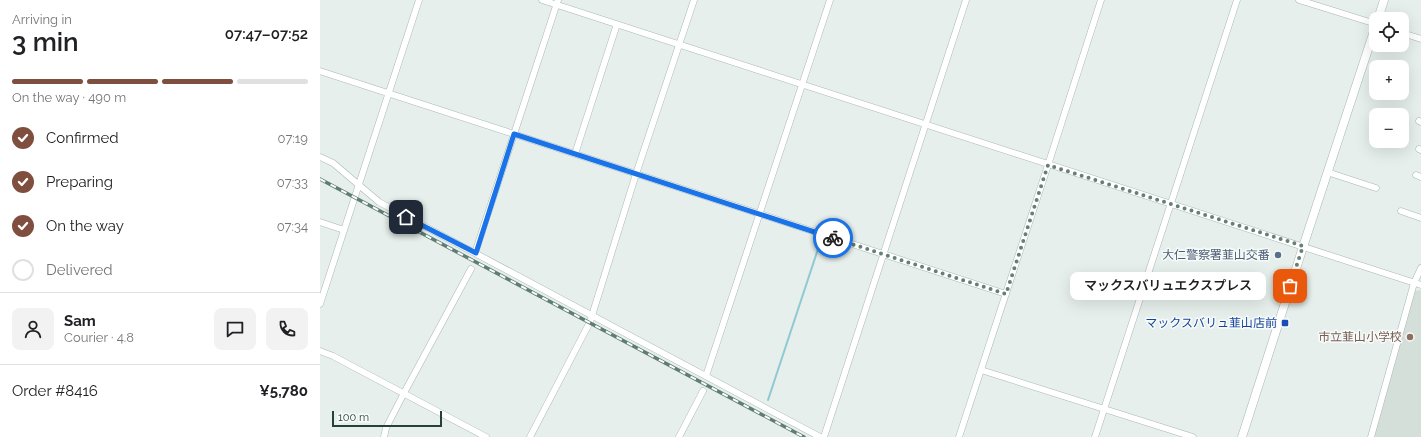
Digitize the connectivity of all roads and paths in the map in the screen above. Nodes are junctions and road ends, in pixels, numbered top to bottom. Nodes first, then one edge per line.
1 (419, 0) edge
2 (542, 0) edge
3 (694, 0) edge
4 (830, 0) edge
5 (966, 0) edge
6 (1100, 0) edge
7 (1237, 0) edge
8 (1299, 0) edge
9 (1384, 0) edge
10 (557, 2) edge
11 (1380, 12) edge
12 (1369, 23) edge
13 (617, 24) junction
14 (1409, 35) edge
15 (1421, 39) edge
16 (679, 44) junction
17 (1369, 46) edge
18 (320, 71) edge
19 (802, 84) junction
20 (389, 93) junction
21 (926, 124) junction
22 (514, 134) junction
23 (575, 154) junction
24 (320, 157) edge
25 (1048, 165) junction
26 (1327, 172) junction
27 (636, 174) junction
28 (359, 187) junction
29 (1376, 188) dead end
30 (1171, 204) junction
31 (1401, 211) dead end
32 (759, 213) junction
33 (1421, 218) edge
34 (320, 222) edge
35 (344, 230) junction
36 (1303, 246) junction
37 (476, 253) junction
38 (884, 254) junction
39 (1421, 268) edge
40 (471, 269) dead end
41 (1414, 283) junction
42 (1421, 285) edge
43 (1006, 294) junction
44 (320, 304) edge
45 (592, 316) junction
46 (320, 351) edge
47 (981, 370) junction
48 (706, 376) junction
49 (703, 391) dead end
50 (404, 393) junction
51 (1104, 408) junction
52 (384, 437) edge
53 (486, 437) edge
54 (530, 437) edge
55 (679, 437) edge
56 (820, 437) edge
57 (824, 437) edge
58 (959, 437) edge
59 (1095, 437) edge
60 (1193, 437) edge
61 (1242, 437) edge
62 (1371, 437) edge

1 - 20 street
2 - 10 street
3 - 16 street
4 - 19 street
5 - 21 street
6 - 25 street
7 - 30 street
8 - 12 street
9 - 11 street
10 - 13 street
10 - 22 street
13 - 16 street
13 - 23 street
14 - 15 street
16 - 19 street
16 - 27 street
17 - 26 street
18 - 20 street
19 - 21 street
19 - 32 street
20 - 22 street
20 - 28 street
21 - 25 street
21 - 38 street
22 - 23 street
22 - 37 street
23 - 27 street
24 - 28 street
25 - 30 street
25 - 43 street
26 - 29 street
26 - 36 street
27 - 32 street
27 - 45 street
28 - 35 street
28 - 37 street
30 - 36 street
30 - 51 street
31 - 33 street
32 - 38 street
32 - 48 street
34 - 35 street
35 - 44 street
36 - 41 street
36 - 61 street
37 - 45 street
38 - 43 street
38 - 57 street
39 - 41 street
40 - 50 street
41 - 42 street
41 - 62 street
43 - 47 street
45 - 48 street
45 - 54 street
46 - 50 street
47 - 51 street
47 - 58 street
48 - 56 street
49 - 55 street
50 - 52 street
50 - 53 street
51 - 59 street
51 - 60 street

